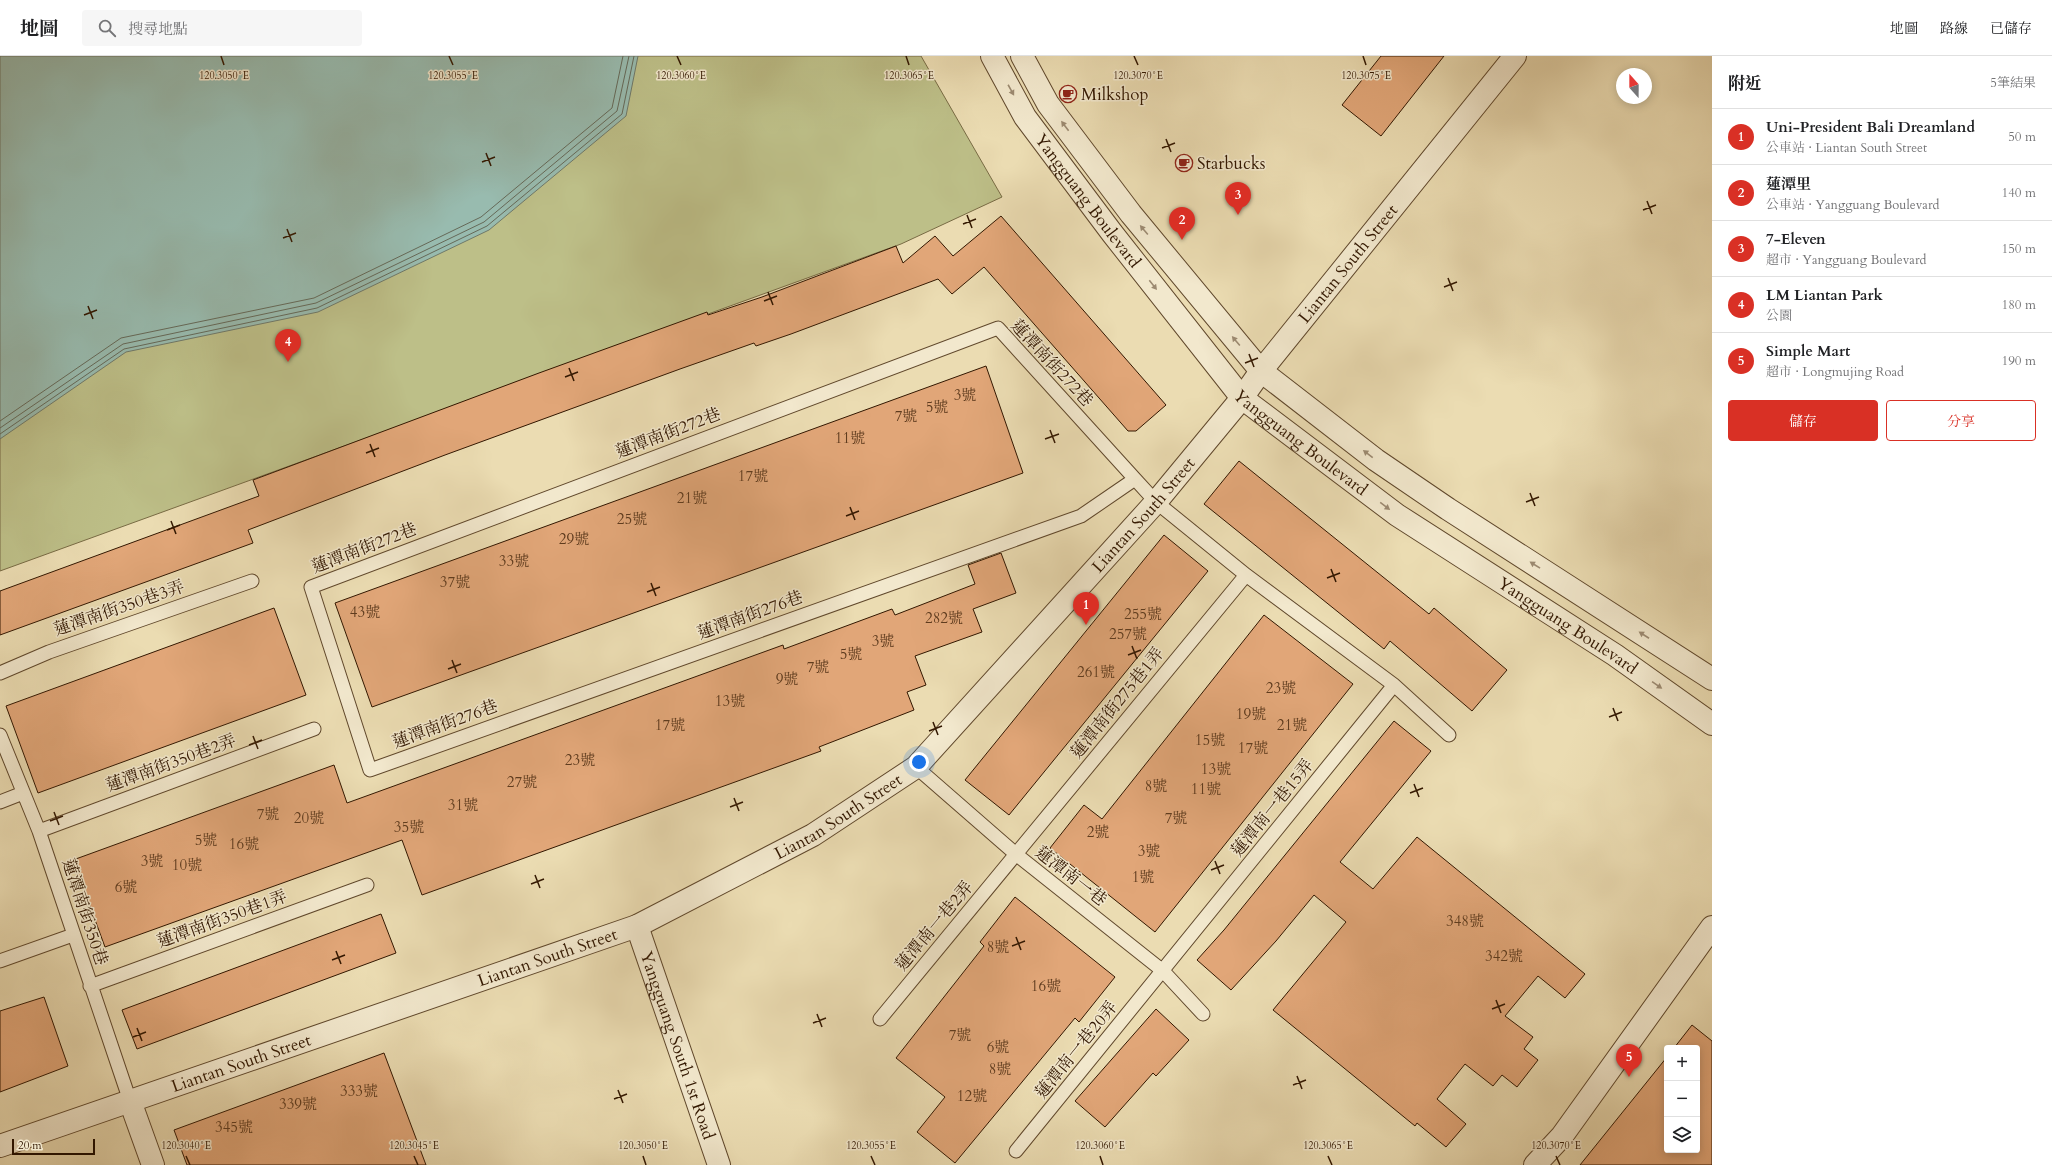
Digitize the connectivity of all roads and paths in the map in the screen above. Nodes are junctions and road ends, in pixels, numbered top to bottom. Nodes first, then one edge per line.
1 (992, 56) edge
2 (1022, 56) edge
3 (1515, 56) edge
4 (1261, 370) junction
5 (1242, 398) junction
6 (1135, 479) junction
7 (1156, 502) junction
8 (1246, 575) junction
9 (252, 582) dead end
10 (0, 673) edge
11 (1712, 679) edge
12 (1394, 685) junction
13 (1712, 724) edge
14 (314, 729) dead end
15 (1449, 734) dead end
16 (0, 735) edge
17 (916, 767) junction
18 (370, 770) joint
19 (23, 793) junction
20 (0, 802) edge
21 (39, 831) junction
22 (1016, 855) junction
23 (366, 885) dead end
24 (637, 926) junction
25 (1712, 927) edge
26 (73, 935) junction
27 (0, 961) edge
28 (1163, 972) junction
29 (90, 986) junction
30 (1203, 1014) dead end
31 (880, 1019) dead end
32 (130, 1101) junction
33 (0, 1146) edge
34 (1016, 1151) dead end
35 (153, 1165) edge
36 (719, 1165) edge
37 (1535, 1165) edge

1 -> 5 street, Yangguang Boulevard
4 -> 2 street, Yangguang Boulevard
3 - 4 street, Liantan South Street
4 - 5 street, Liantan South Street
11 -> 4 street, Yangguang Boulevard
5 - 7 street, Liantan South Street
5 -> 13 street, Yangguang Boulevard
6 - 7 lane, 蓮潭南街272巷
6 - 18 lane, 蓮潭南街276巷
6 - 18 lane, 蓮潭南街272巷
7 - 8 lane, 蓮潭南街272巷
7 - 17 street, Liantan South Street
8 - 12 lane, 蓮潭南街272巷
8 - 22 lane, 蓮潭南街275巷1弄
9 - 10 lane, 蓮潭南街350巷3弄
12 - 15 lane, 蓮潭南街272巷
12 - 28 lane, 蓮潭南一巷15弄
14 - 21 lane, 蓮潭南街350巷2弄
16 - 19 lane, 蓮潭南街350巷
17 - 22 lane, 蓮潭南一巷
17 - 24 street, Liantan South Street
19 - 20 lane
19 - 21 lane, 蓮潭南街350巷
21 - 26 lane, 蓮潭南街350巷
22 - 28 lane, 蓮潭南一巷
22 - 31 lane, 蓮潭南一巷2弄
23 - 29 lane, 蓮潭南街350巷1弄
24 - 32 street, Liantan South Street
24 - 36 street, Yangguang South 1st Road
25 - 37 street
26 - 27 lane
26 - 29 lane, 蓮潭南街350巷
28 - 30 lane, 蓮潭南一巷
28 - 34 lane, 蓮潭南一巷20弄
29 - 32 lane, 蓮潭南街350巷
32 - 33 street, Liantan South Street
32 - 35 street

